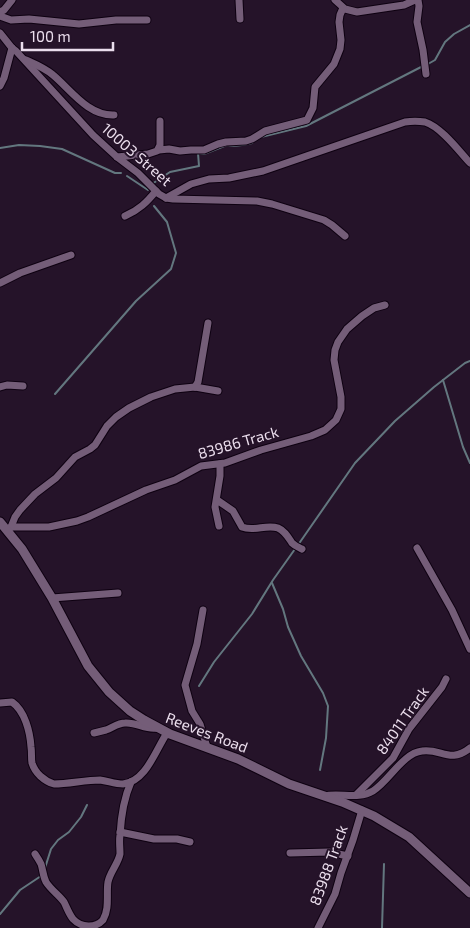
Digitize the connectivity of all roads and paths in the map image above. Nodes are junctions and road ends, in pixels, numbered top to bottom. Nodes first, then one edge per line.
1 (12, 0) edge
2 (239, 0) edge
3 (335, 0) edge
4 (417, 0) edge
5 (343, 8) junction
6 (0, 12) edge
7 (0, 16) edge
8 (240, 19) dead end
9 (147, 20) dead end
10 (2, 36) edge
11 (12, 48) junction
12 (22, 58) junction
13 (426, 74) dead end
14 (0, 86) edge
15 (114, 116) dead end
16 (160, 121) dead end
17 (159, 150) junction
18 (117, 157) junction
19 (470, 163) edge
20 (156, 191) junction
21 (166, 198) junction
22 (126, 216) dead end
23 (345, 236) dead end
24 (71, 255) dead end
25 (0, 283) edge
26 (385, 305) dead end
27 (208, 324) dead end
28 (23, 386) dead end
29 (195, 386) junction
30 (0, 388) edge
31 (218, 391) dead end
32 (220, 464) junction
33 (217, 500) junction
34 (0, 522) edge
35 (219, 526) dead end
36 (9, 529) junction
37 (417, 548) dead end
38 (302, 549) dead end
39 (118, 593) dead end
40 (52, 598) junction
41 (203, 610) dead end
42 (470, 649) edge
43 (446, 679) dead end
44 (0, 703) edge
45 (157, 728) junction
46 (167, 732) junction
47 (94, 733) dead end
48 (207, 747) junction
49 (470, 748) edge
50 (131, 782) junction
51 (323, 796) junction
52 (356, 796) junction
53 (362, 810) junction
54 (120, 832) junction
55 (190, 842) dead end
56 (34, 854) dead end
57 (290, 854) dead end
58 (348, 856) junction
59 (470, 893) edge
60 (318, 928) edge

1 - 6 street
2 - 8 street
3 - 5 street
4 - 5 street
4 - 13 street
5 - 17 street
7 - 9 street
10 - 11 street, 10003 Street
11 - 12 street, 10003 Street
11 - 14 street
12 - 15 street
12 - 18 street, 10003 Street
16 - 17 street
17 - 18 street
18 - 20 street, 10003 Street
19 - 21 street
20 - 21 street, 10003 Street
20 - 22 street
21 - 23 street, 10003 Street
24 - 25 street
26 - 32 street, 83986 Track
27 - 29 street
28 - 30 street
29 - 31 street
29 - 36 street
32 - 33 street
32 - 36 street, 83986 Track
33 - 35 street
33 - 38 street
34 - 36 street, Reeves Road
36 - 40 street, Reeves Road
37 - 42 street
39 - 40 street
40 - 45 street, Reeves Road
41 - 48 street
43 - 52 street, 84011 Track
44 - 50 street
45 - 46 street, Reeves Road
45 - 47 street
46 - 48 street, Reeves Road
46 - 50 street
48 - 51 street, Reeves Road
49 - 52 street
50 - 54 street
51 - 52 street
51 - 53 street, Reeves Road
53 - 58 street, 83988 Track
53 - 59 street, Reeves Road
54 - 55 street
54 - 56 street
57 - 58 street
58 - 60 street, 83988 Track

